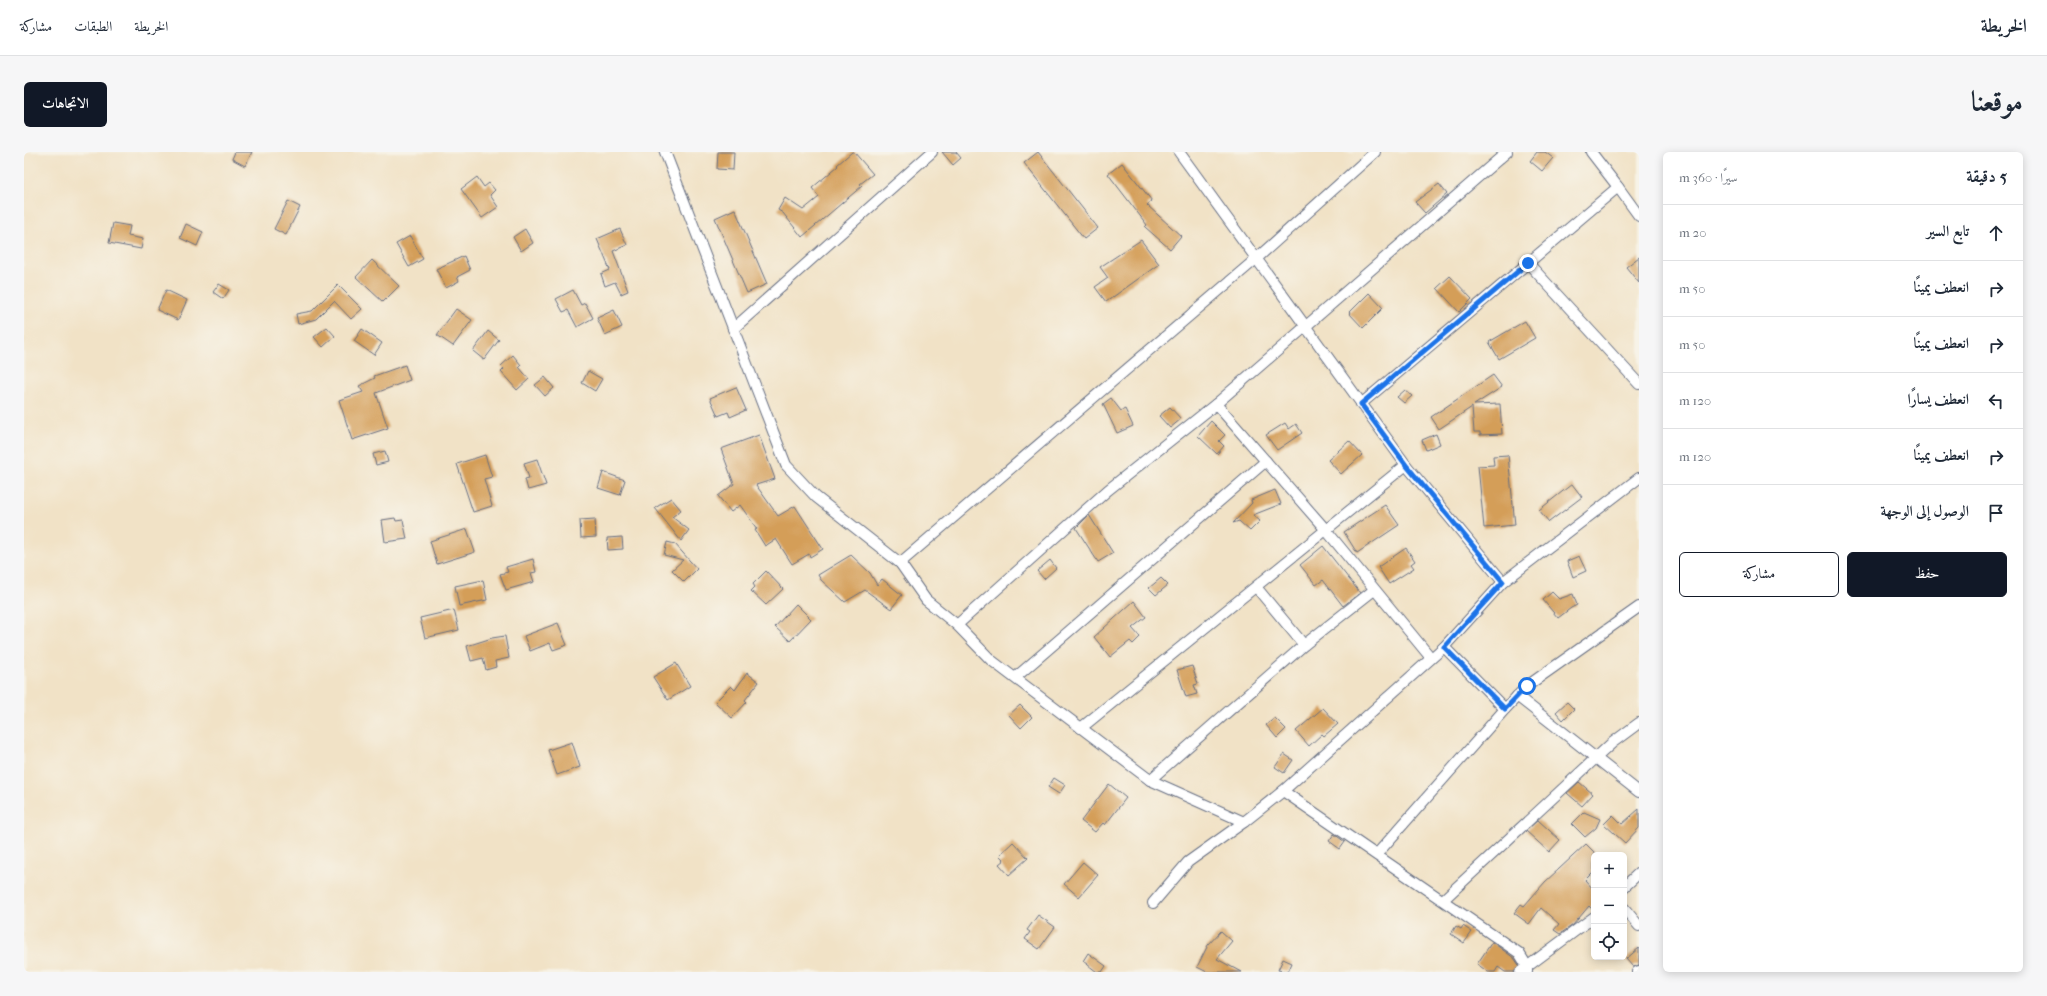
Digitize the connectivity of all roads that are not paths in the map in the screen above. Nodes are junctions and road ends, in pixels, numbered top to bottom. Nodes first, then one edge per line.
1 (665, 152) edge
2 (1180, 152) edge
3 (1375, 152) edge
4 (1506, 152) edge
5 (1591, 152) edge
6 (925, 154) edge
7 (1618, 187) junction
8 (1639, 216) edge
9 (1256, 259) junction
10 (1528, 263) junction
11 (1306, 328) junction
12 (733, 329) junction
13 (1639, 384) edge
14 (1216, 404) junction
15 (1361, 404) junction
16 (1266, 461) junction
17 (1406, 465) junction
18 (1639, 478) edge
19 (1326, 530) junction
20 (900, 563) junction
21 (1503, 582) junction
22 (1256, 587) junction
23 (1374, 590) junction
24 (1639, 606) edge
25 (958, 625) junction
26 (1304, 646) junction
27 (1444, 647) junction
28 (1431, 658) junction
29 (1016, 677) junction
30 (1517, 696) junction
31 (1505, 709) junction
32 (1639, 723) edge
33 (1081, 728) junction
34 (1597, 757) junction
35 (1150, 780) junction
36 (1283, 791) junction
37 (1639, 792) edge
38 (1244, 822) junction
39 (1377, 854) junction
40 (1639, 873) edge
41 (1627, 884) edge
42 (1443, 900) junction
43 (1153, 903) dead end
44 (1627, 912) edge
45 (1591, 919) edge
46 (1639, 926) edge
47 (1525, 970) edge

1 - 12 street
2 - 9 street
3 - 9 street
4 - 11 street
5 - 7 street
6 - 12 street
7 - 8 street
7 - 10 street
9 - 11 street
9 - 20 street
10 - 13 street
10 - 15 street
11 - 14 street
11 - 15 street
12 - 20 street
14 - 16 street
14 - 25 street
15 - 17 street
16 - 19 street
16 - 29 street
17 - 19 street
17 - 21 street
18 - 21 street
19 - 22 street
19 - 23 street
20 - 25 street
21 - 27 street
22 - 26 street
22 - 33 street
23 - 26 street
23 - 28 street
24 - 30 street
25 - 29 street
26 - 35 street
27 - 28 street
27 - 31 street
28 - 36 street
29 - 33 street
30 - 31 street
30 - 34 street
31 - 39 street
32 - 34 street
33 - 35 street
34 - 37 street
34 - 42 street
35 - 38 street
36 - 38 street
36 - 39 street
38 - 43 street
39 - 42 street
40 - 41 street
42 - 47 street
44 - 46 street
45 - 47 street

